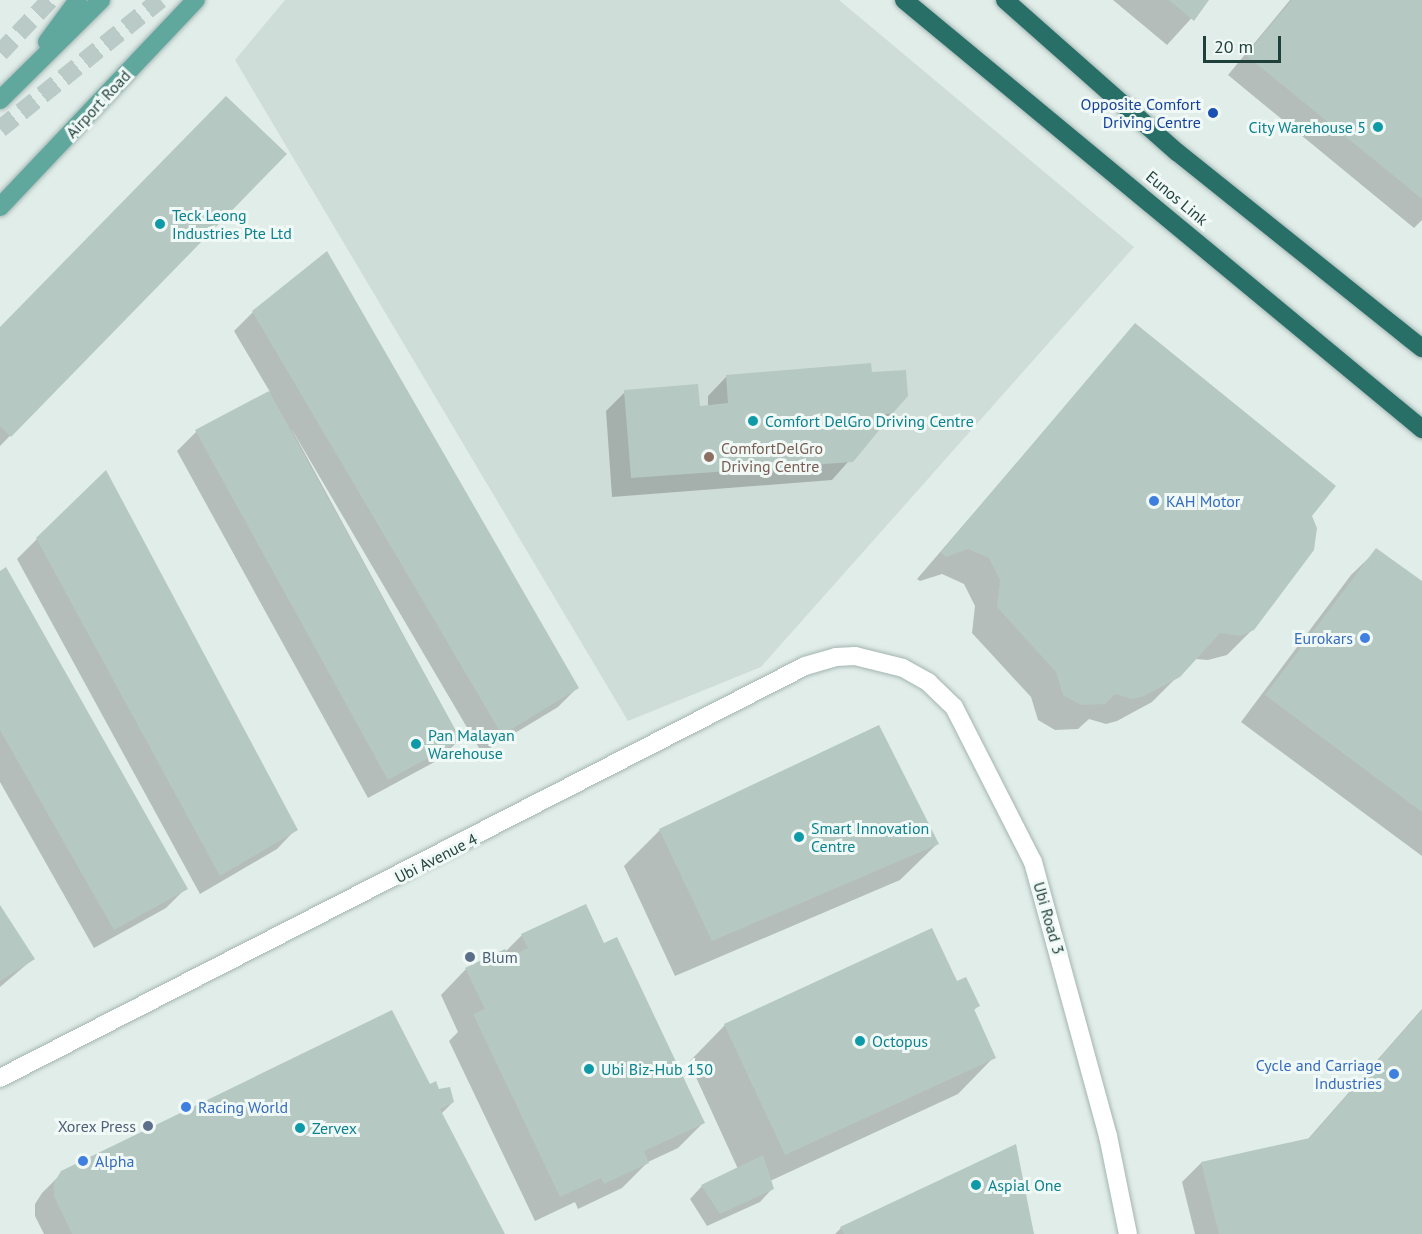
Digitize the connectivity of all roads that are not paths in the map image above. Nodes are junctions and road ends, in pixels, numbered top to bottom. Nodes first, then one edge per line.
1 (78, 0) edge
2 (101, 0) edge
3 (196, 0) edge
4 (904, 0) edge
5 (1005, 0) edge
6 (5, 96) edge
7 (0, 207) edge
8 (1422, 348) edge
9 (1422, 429) edge
10 (875, 660) joint
11 (0, 1078) edge
12 (1128, 1234) edge

1 - 6 main road
2 - 6 main road
3 - 7 main road, Airport Road
4 - 9 highway, Eunos Link
5 - 8 highway
10 - 11 street, Ubi Avenue 4
10 - 12 street, Ubi Road 3

